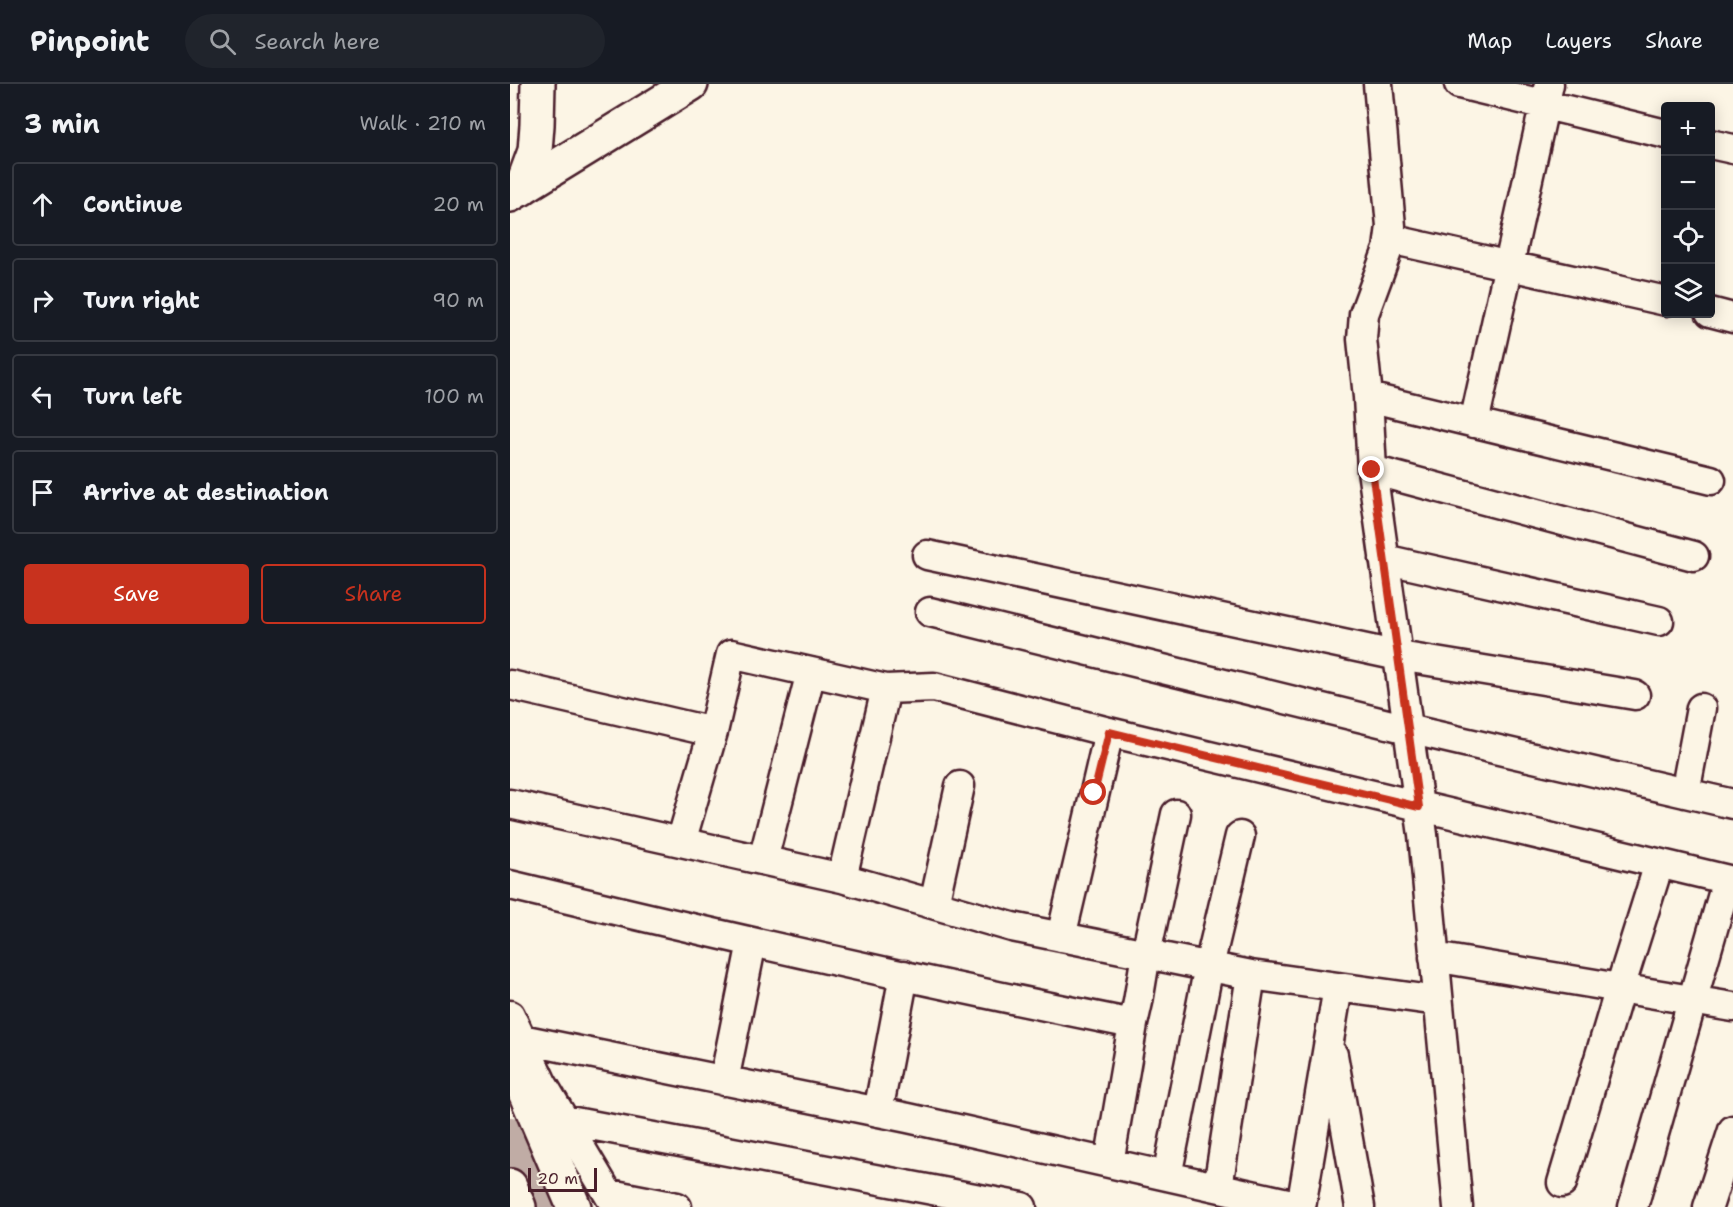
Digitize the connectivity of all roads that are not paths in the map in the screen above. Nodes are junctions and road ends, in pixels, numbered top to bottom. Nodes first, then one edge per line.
1 (538, 84) edge
2 (690, 84) edge
3 (1378, 84) edge
4 (1459, 84) edge
5 (1546, 94) edge
6 (1661, 133) edge
7 (1715, 145) edge
8 (1733, 149) edge
9 (516, 192) edge
10 (1390, 239) junction
11 (1510, 266) junction
12 (1661, 300) edge
13 (1715, 313) edge
14 (1733, 318) edge
15 (1368, 397) junction
16 (1474, 423) junction
17 (1372, 470) junction
18 (1710, 480) dead end
19 (927, 555) dead end
20 (1694, 556) dead end
21 (1384, 559) junction
22 (930, 612) dead end
23 (1659, 621) dead end
24 (1398, 656) junction
25 (811, 672) junction
26 (510, 685) edge
27 (886, 689) junction
28 (1635, 695) dead end
29 (1701, 708) dead end
30 (1408, 729) junction
31 (713, 732) junction
32 (1109, 732) junction
33 (960, 786) dead end
34 (1685, 793) junction
35 (510, 804) edge
36 (1733, 804) edge
37 (1419, 807) junction
38 (1176, 814) dead end
39 (1240, 836) dead end
40 (681, 842) junction
41 (763, 860) junction
42 (1659, 864) junction
43 (842, 878) junction
44 (1730, 880) edge
45 (510, 885) edge
46 (934, 904) junction
47 (1061, 937) junction
48 (752, 942) junction
49 (1146, 954) junction
50 (1434, 957) junction
51 (1209, 966) junction
52 (904, 975) junction
53 (1251, 975) junction
54 (1338, 987) junction
55 (1620, 988) junction
56 (1438, 1000) junction
57 (1691, 1000) junction
58 (1733, 1007) edge
59 (1133, 1024) junction
60 (1330, 1035) junction
61 (514, 1037) edge
62 (724, 1081) junction
63 (878, 1112) junction
64 (564, 1120) junction
65 (1733, 1130) edge
66 (1109, 1163) junction
67 (1167, 1176) junction
68 (1562, 1183) dead end
69 (510, 1186) edge
70 (1218, 1187) junction
71 (613, 1201) edge
72 (519, 1207) edge
73 (574, 1207) edge
74 (677, 1207) edge
75 (1022, 1207) edge
76 (1301, 1207) edge
77 (1360, 1207) edge
78 (1458, 1207) edge
79 (1633, 1207) edge
80 (1708, 1207) edge

1 - 9 main road
2 - 9 main road
3 - 10 street
4 - 5 street
5 - 6 street
5 - 11 street
7 - 8 street
10 - 11 street
10 - 15 street
11 - 12 street
11 - 16 street
13 - 14 street
15 - 16 street
15 - 17 street
16 - 18 street
17 - 20 street
17 - 21 street
19 - 24 street
21 - 23 street
21 - 24 street
22 - 30 street
24 - 28 street
24 - 30 street
25 - 27 street
25 - 31 street
25 - 41 street
26 - 31 street
27 - 32 street
27 - 43 street
29 - 34 street
30 - 34 street
30 - 37 street
31 - 40 street
32 - 37 street
32 - 47 street
33 - 46 street
34 - 36 street
35 - 40 street
37 - 42 street
37 - 50 street
38 - 49 street
39 - 51 street
40 - 41 street
41 - 43 street
42 - 44 street
42 - 55 street
43 - 46 street
44 - 57 street
45 - 48 street
46 - 47 street
47 - 49 street
48 - 52 street
48 - 62 street
49 - 51 street
49 - 59 street
50 - 55 street
50 - 56 street
51 - 53 street
51 - 67 street
52 - 59 street
52 - 63 street
53 - 54 street
53 - 70 street
54 - 56 street
54 - 60 street
55 - 57 street
55 - 68 street
56 - 78 street
57 - 58 street
57 - 79 street
59 - 66 street
60 - 76 street
60 - 77 street
61 - 62 street
61 - 64 street
61 - 73 main road
62 - 63 street
63 - 66 street
64 - 71 street
64 - 75 street
65 - 80 street
66 - 67 street
67 - 70 street
69 - 72 main road
70 - 76 street
71 - 74 street

